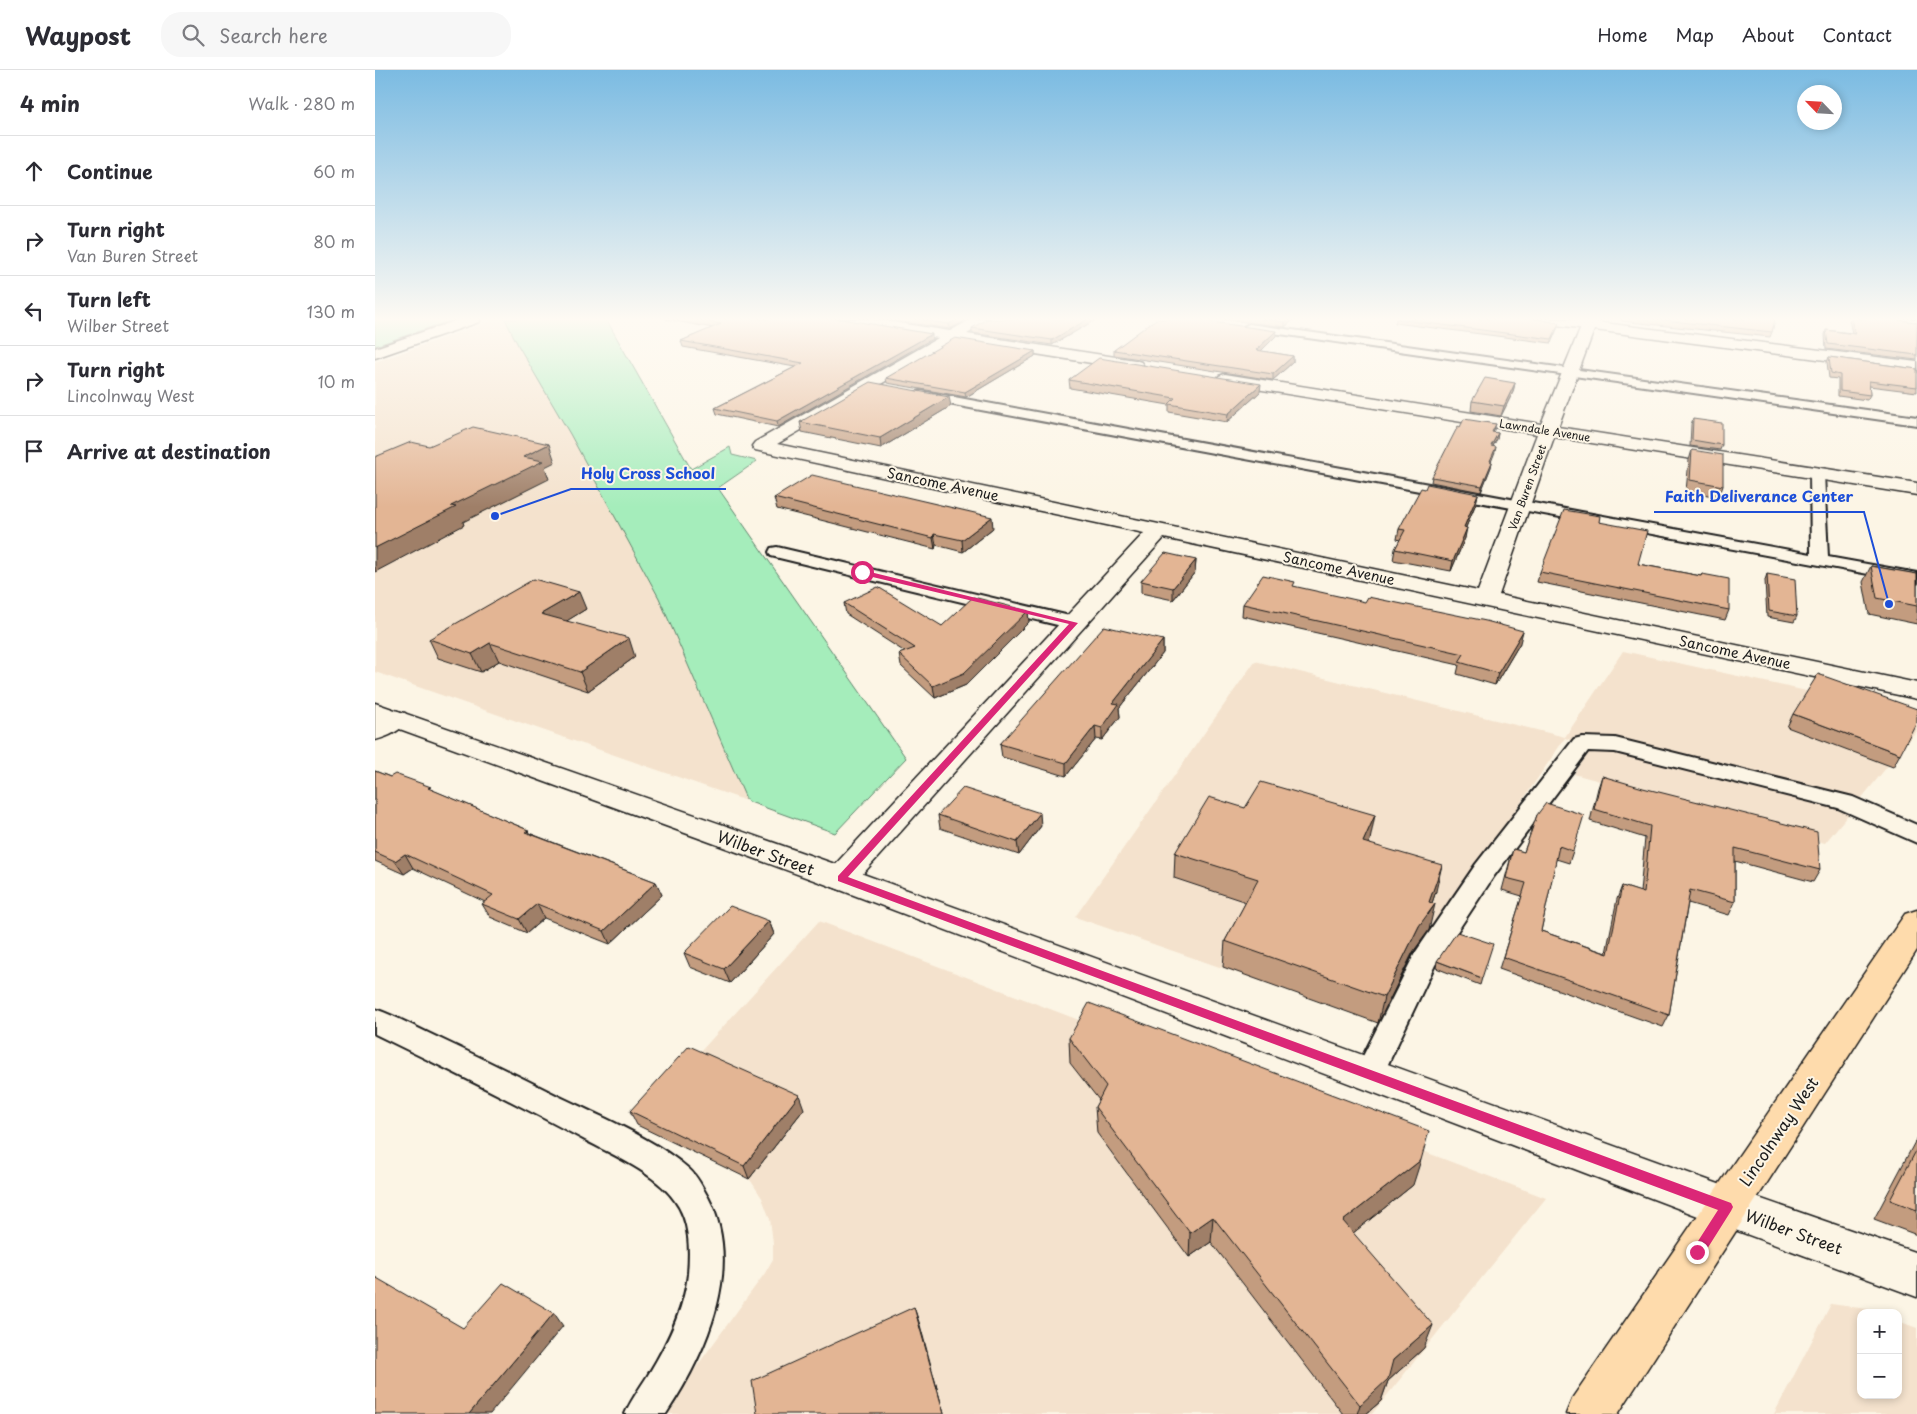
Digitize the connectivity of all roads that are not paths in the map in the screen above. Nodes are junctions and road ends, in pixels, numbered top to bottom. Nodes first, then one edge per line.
1 (873, 382) edge
2 (1242, 382) edge
3 (1567, 382) edge
4 (1634, 382) edge
5 (867, 385) junction
6 (892, 389) edge
7 (912, 393) edge
8 (1917, 421) edge
9 (1548, 430) junction
10 (1817, 474) junction
11 (1917, 489) edge
12 (1521, 504) junction
13 (1159, 530) junction
14 (777, 552) dead end
15 (1820, 559) junction
16 (1917, 578) edge
17 (1486, 599) junction
18 (1074, 623) junction
19 (1917, 691) edge
20 (382, 720) edge
21 (1917, 835) edge
22 (841, 878) junction
23 (1917, 923) edge
24 (375, 1021) edge
25 (1369, 1074) junction
26 (1727, 1207) junction
27 (1917, 1275) edge
28 (644, 1414) edge
29 (1590, 1414) edge

1 - 5 street
2 - 9 street, Lawndale Avenue
3 - 9 street, Van Buren Street
4 - 8 lane
5 - 6 lane
5 - 13 street, Sancome Avenue
7 - 12 lane
9 - 10 street, Lawndale Avenue
9 - 12 street, Van Buren Street
10 - 11 street, Lawndale Avenue
10 - 15 lane
12 - 15 lane
12 - 17 street, Van Buren Street
13 - 17 street, Sancome Avenue
13 - 18 street
14 - 18 lane
15 - 16 lane
17 - 19 street, Sancome Avenue
18 - 22 street
20 - 22 street, Wilber Street
21 - 25 lane
22 - 25 street, Wilber Street
23 - 26 main road, Lincolnway West
24 - 28 lane
25 - 26 street, Wilber Street
26 - 27 street, Wilber Street
26 - 29 main road, Lincolnway West

